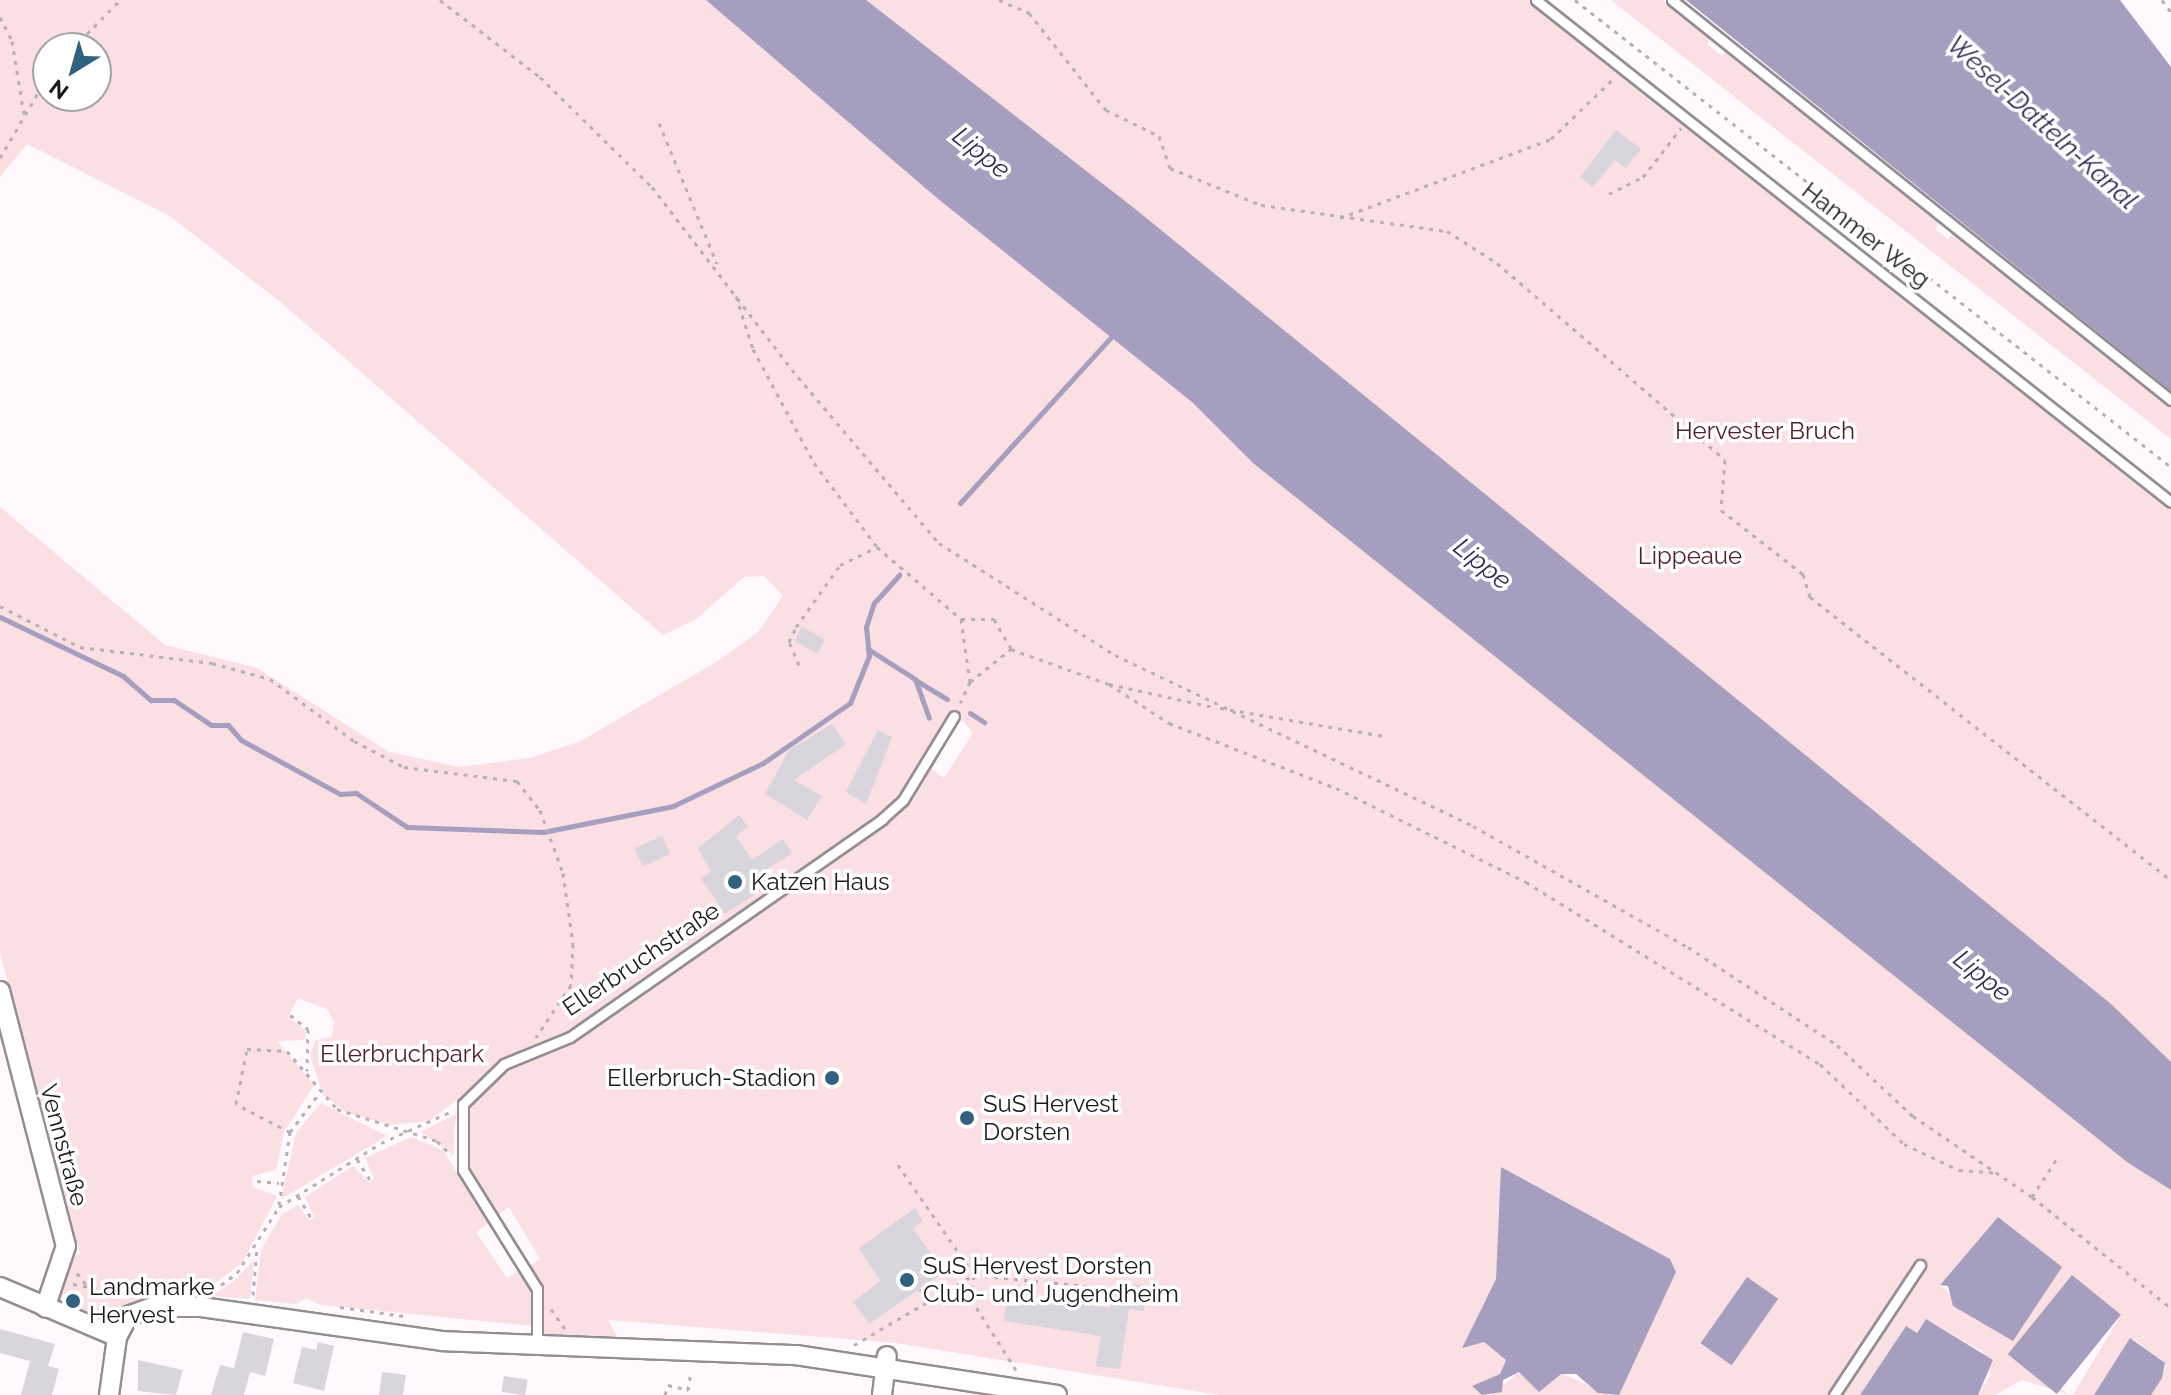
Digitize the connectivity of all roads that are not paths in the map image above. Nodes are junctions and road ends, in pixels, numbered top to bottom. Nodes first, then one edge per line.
1 (1536, 0) edge
2 (1672, 0) edge
3 (2171, 400) edge
4 (2171, 502) edge
5 (954, 716) road end
6 (2, 1003) edge
7 (1920, 1265) dead end
8 (0, 1287) edge
9 (45, 1308) junction
10 (117, 1337) junction
11 (537, 1348) junction
12 (887, 1361) junction
13 (109, 1395) edge
14 (882, 1395) edge
15 (1057, 1395) edge
16 (1834, 1395) edge

1 - 4 lane, Hammer Weg
2 - 3 lane
5 - 11 lane, Ellerbruchstraße
6 - 9 street, Vennstraße
7 - 16 lane
8 - 9 street
9 - 10 street
10 - 11 street
10 - 13 street
11 - 12 street
12 - 14 street
12 - 15 street

